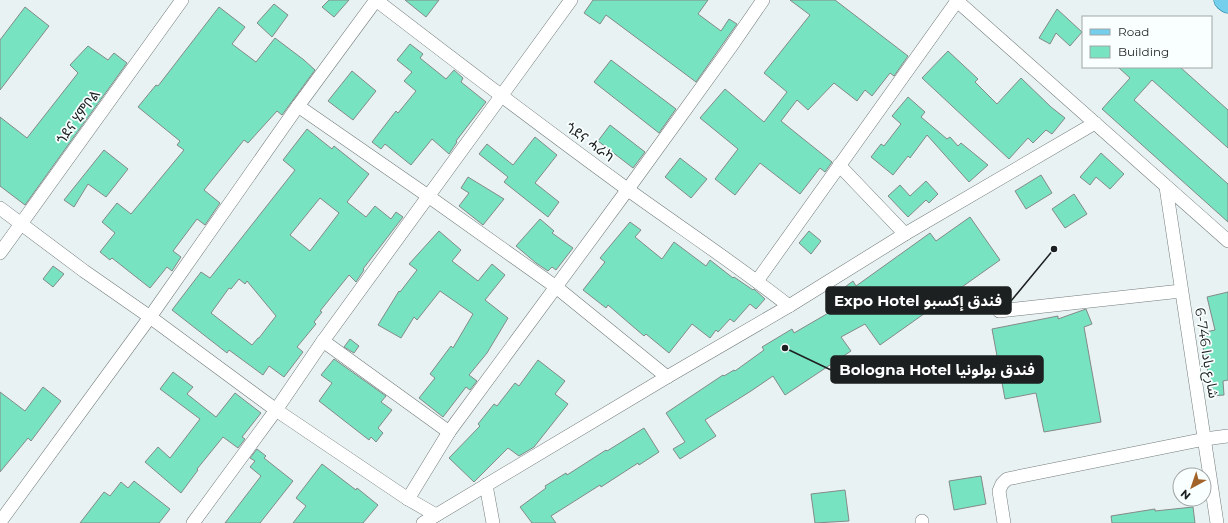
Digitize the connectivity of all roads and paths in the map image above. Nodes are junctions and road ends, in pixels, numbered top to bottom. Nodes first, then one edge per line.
1 (182, 0) edge
2 (376, 0) edge
3 (570, 0) edge
4 (763, 0) edge
5 (956, 0) edge
6 (1224, 0) edge
7 (1228, 3) edge
8 (501, 96) junction
9 (298, 106) junction
10 (1095, 122) junction
11 (839, 166) junction
12 (1166, 187) junction
13 (628, 189) junction
14 (428, 196) junction
15 (0, 208) edge
16 (21, 224) junction
17 (905, 234) junction
18 (1228, 241) edge
19 (0, 253) edge
20 (757, 281) junction
21 (556, 287) junction
22 (1181, 291) junction
23 (789, 306) junction
24 (999, 311) dead end
25 (150, 317) junction
26 (323, 341) junction
27 (667, 377) junction
28 (276, 410) junction
29 (449, 432) junction
30 (1228, 436) edge
31 (1205, 439) junction
32 (486, 485) junction
33 (408, 499) junction
34 (436, 515) junction
35 (0, 522) edge
36 (193, 523) edge
37 (423, 523) edge
38 (492, 523) edge
39 (1004, 523) edge
40 (1216, 523) edge

1 - 16 street, ጎደና ሂምቦል
2 - 8 street, ጎደና ሓራካ
2 - 9 street
3 - 8 street
4 - 13 street
5 - 10 street
5 - 11 street
6 - 7 main road
8 - 13 street, ጎደና ሓራካ
8 - 14 street
9 - 14 street
9 - 25 street
10 - 12 street
10 - 17 street
11 - 17 street
11 - 20 street
12 - 18 street
12 - 22 street, شارع بادا 746-6
13 - 20 street, ጎደና ሓራካ
13 - 21 street
14 - 21 street
14 - 26 street
15 - 16 street
16 - 19 street, ጎደና ሂምቦል
16 - 25 street
17 - 23 street
20 - 23 street, ጎደና ሓራካ
21 - 27 street
21 - 29 street
22 - 24 street
22 - 31 street, شارع بادا 746-6
23 - 27 street
25 - 28 street
25 - 35 street
26 - 28 street
26 - 29 street
27 - 32 street
28 - 33 street
28 - 36 street
29 - 33 street
30 - 31 street
31 - 39 street
31 - 40 street, شارع بادا 746-6
32 - 34 street
32 - 38 street
33 - 34 street
34 - 37 street

